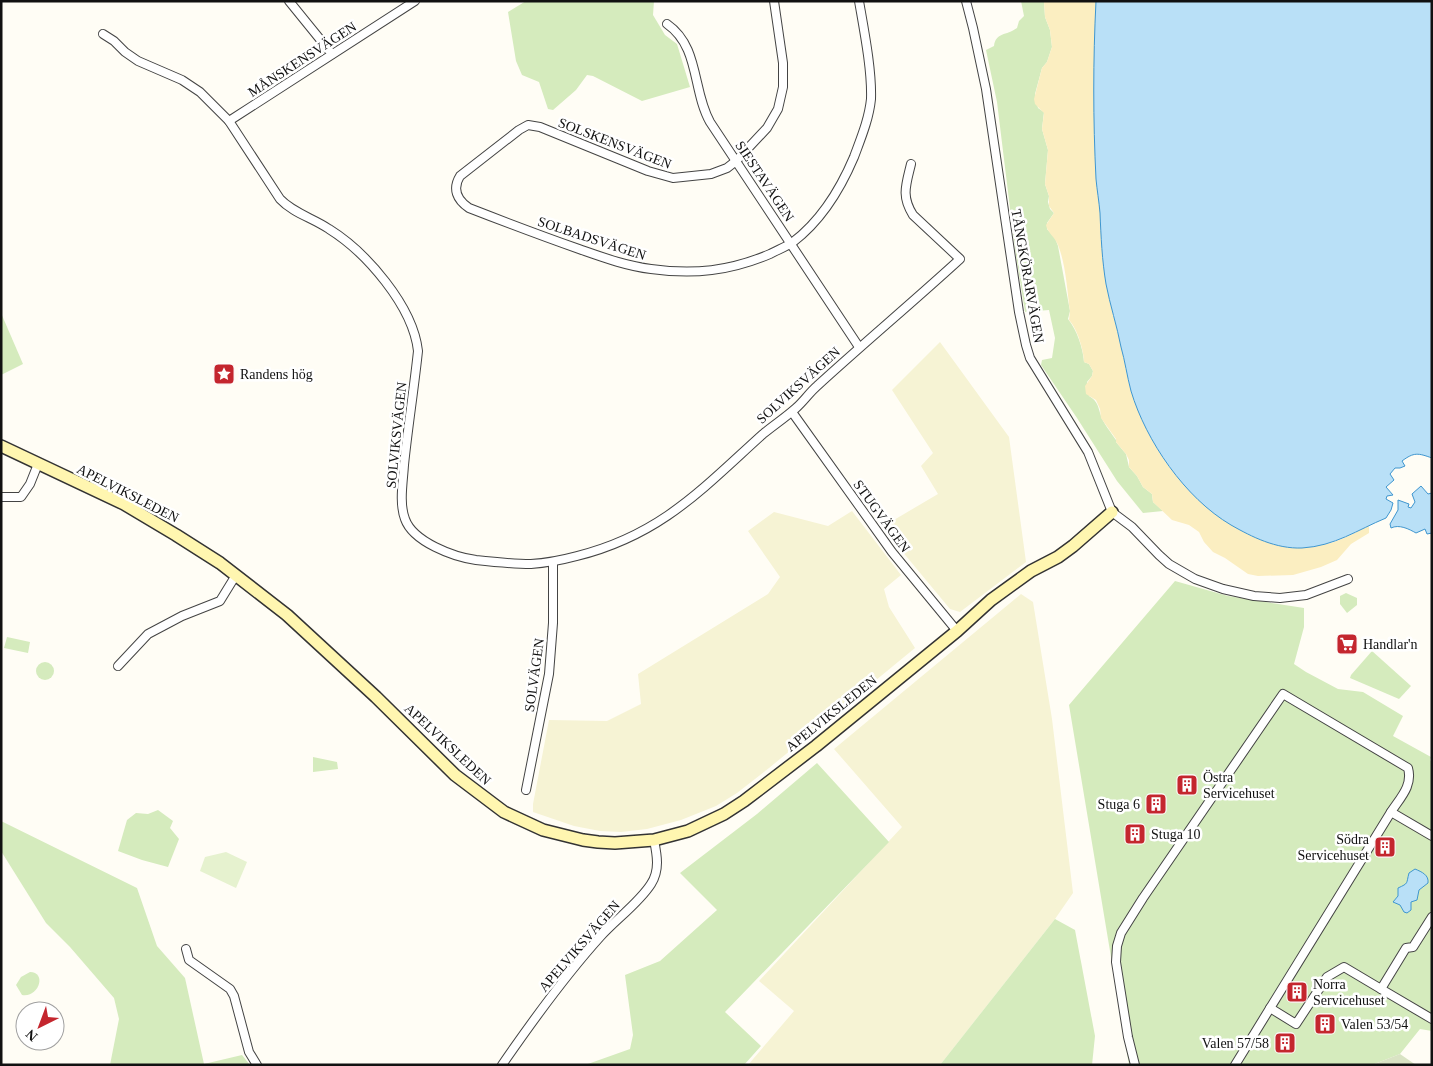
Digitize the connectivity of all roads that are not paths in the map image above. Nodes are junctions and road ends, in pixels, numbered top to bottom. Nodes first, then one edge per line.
1 (289, 1) edge
2 (415, 1) edge
3 (774, 1) edge
4 (859, 1) edge
5 (966, 1) edge
6 (667, 24) dead end
7 (103, 34) dead end
8 (332, 54) junction
9 (229, 121) junction
10 (736, 161) junction
11 (912, 164) dead end
12 (456, 192) joint
13 (792, 243) junction
14 (859, 347) junction
15 (792, 412) junction
16 (1, 446) edge
17 (1, 451) edge
18 (27, 459) junction
19 (38, 464) junction
20 (1, 497) edge
21 (1112, 512) junction
22 (553, 562) junction
23 (236, 575) junction
24 (1348, 579) dead end
25 (957, 631) junction
26 (118, 666) dead end
27 (526, 790) dead end
28 (1391, 812) junction
29 (1432, 836) edge
30 (654, 840) junction
31 (1432, 917) edge
32 (186, 949) dead end
33 (1381, 989) junction
34 (1270, 1008) junction
35 (1432, 1019) edge
36 (256, 1065) edge
37 (502, 1065) edge
38 (1135, 1065) edge
39 (1235, 1065) edge

1 - 8 street
2 - 8 street, MÅNSKENSVÄGEN
3 - 10 street, SOLSKENSVÄGEN
4 - 13 street, SOLBADSVÄGEN
5 - 21 street, TÅNGKÖRARVÄGEN
6 - 10 street, SIESTAVÄGEN
7 - 9 street, SOLVIKSVÄGEN
8 - 9 street, MÅNSKENSVÄGEN
9 - 22 street, SOLVIKSVÄGEN
10 - 12 street, SOLSKENSVÄGEN
10 - 13 street, SIESTAVÄGEN
11 - 14 street, SOLVIKSVÄGEN
12 - 13 street, SOLBADSVÄGEN
13 - 14 street, SIESTAVÄGEN
14 - 15 street, SOLVIKSVÄGEN
15 - 22 street, SOLVIKSVÄGEN
15 - 25 street, STUGVÄGEN
16 - 18 street, APELVIKSLEDEN
17 - 18 street, APELVIKSLEDEN
18 - 19 street, APELVIKSLEDEN
19 - 20 street
19 - 23 street, APELVIKSLEDEN
21 - 24 street
21 - 25 street, APELVIKSLEDEN
22 - 27 street, SOLVÄGEN
23 - 26 street
23 - 30 street, APELVIKSLEDEN
25 - 30 street, APELVIKSLEDEN
28 - 29 street
28 - 34 street
28 - 38 street
30 - 37 street, APELVIKSVÄGEN
31 - 33 street
32 - 36 street
33 - 34 street
33 - 35 street
34 - 39 street

